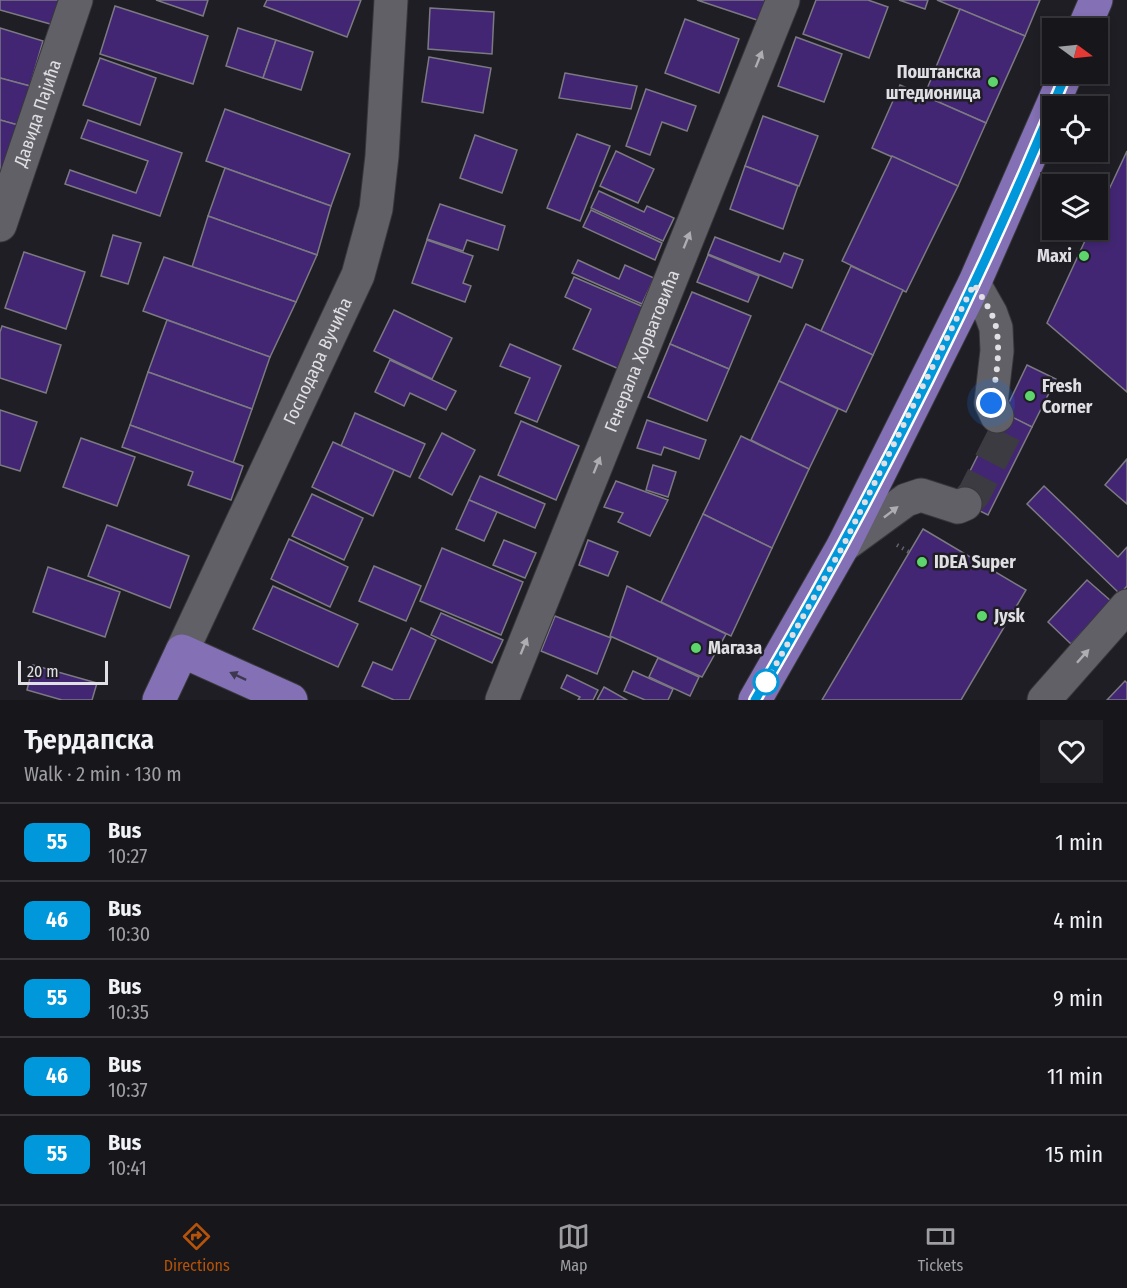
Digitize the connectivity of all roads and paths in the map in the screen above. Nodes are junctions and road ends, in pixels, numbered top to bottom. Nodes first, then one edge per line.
1 (76, 0) edge
2 (391, 0) edge
3 (783, 0) edge
4 (1096, 0) edge
5 (1088, 18) edge
6 (1062, 84) edge
7 (0, 225) edge
8 (974, 284) junction
9 (997, 416) tunnel mouth
10 (965, 504) dead end
11 (843, 546) junction
12 (1127, 606) edge
13 (182, 651) junction
14 (159, 700) edge
15 (291, 700) edge
16 (502, 700) edge
17 (755, 700) edge
18 (1044, 700) edge

1 - 7 street, Давида Пајића
2 - 13 street, Господара Вучића
16 -> 3 street, Генерала Хорватовића
4 - 5 main road
6 - 8 main road
8 - 9 street
8 - 11 main road
11 -> 10 street
11 - 17 main road
18 -> 12 street
13 - 14 main road, Господара Вучића
15 -> 13 main road

